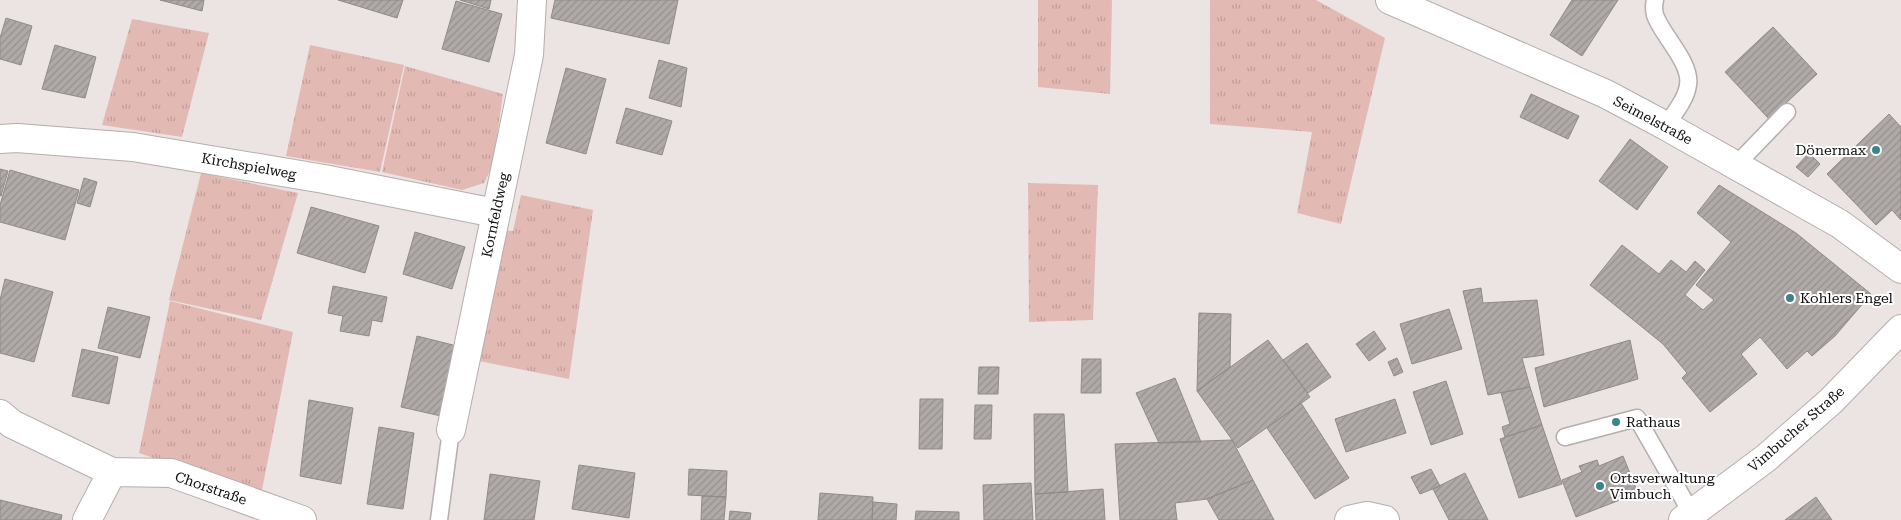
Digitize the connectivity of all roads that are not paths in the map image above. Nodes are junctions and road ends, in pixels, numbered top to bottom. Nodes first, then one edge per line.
1 (532, 0) edge
2 (1390, 0) edge
3 (1654, 0) edge
4 (1788, 112) dead end
5 (1666, 126) junction
6 (0, 139) edge
7 (1735, 166) junction
8 (495, 214) junction
9 (1901, 269) edge
10 (1901, 329) edge
11 (0, 414) edge
12 (451, 430) joint
13 (1565, 437) dead end
14 (112, 472) junction
15 (1688, 517) edge
16 (87, 520) edge
17 (302, 520) edge
18 (439, 520) edge
19 (1349, 520) edge
20 (1385, 520) edge

1 - 8 street, Kornfeldweg
2 - 5 street, Seimelstraße
3 - 5 lane
4 - 7 lane
5 - 7 street, Seimelstraße
6 - 8 street, Kirchspielweg
7 - 9 street, Seimelstraße
8 - 12 street, Kornfeldweg
10 - 15 street, Vimbucher Straße
11 - 14 street
12 - 18 lane
13 - 15 lane
14 - 16 street
14 - 17 street, Chorstraße
19 - 20 street

